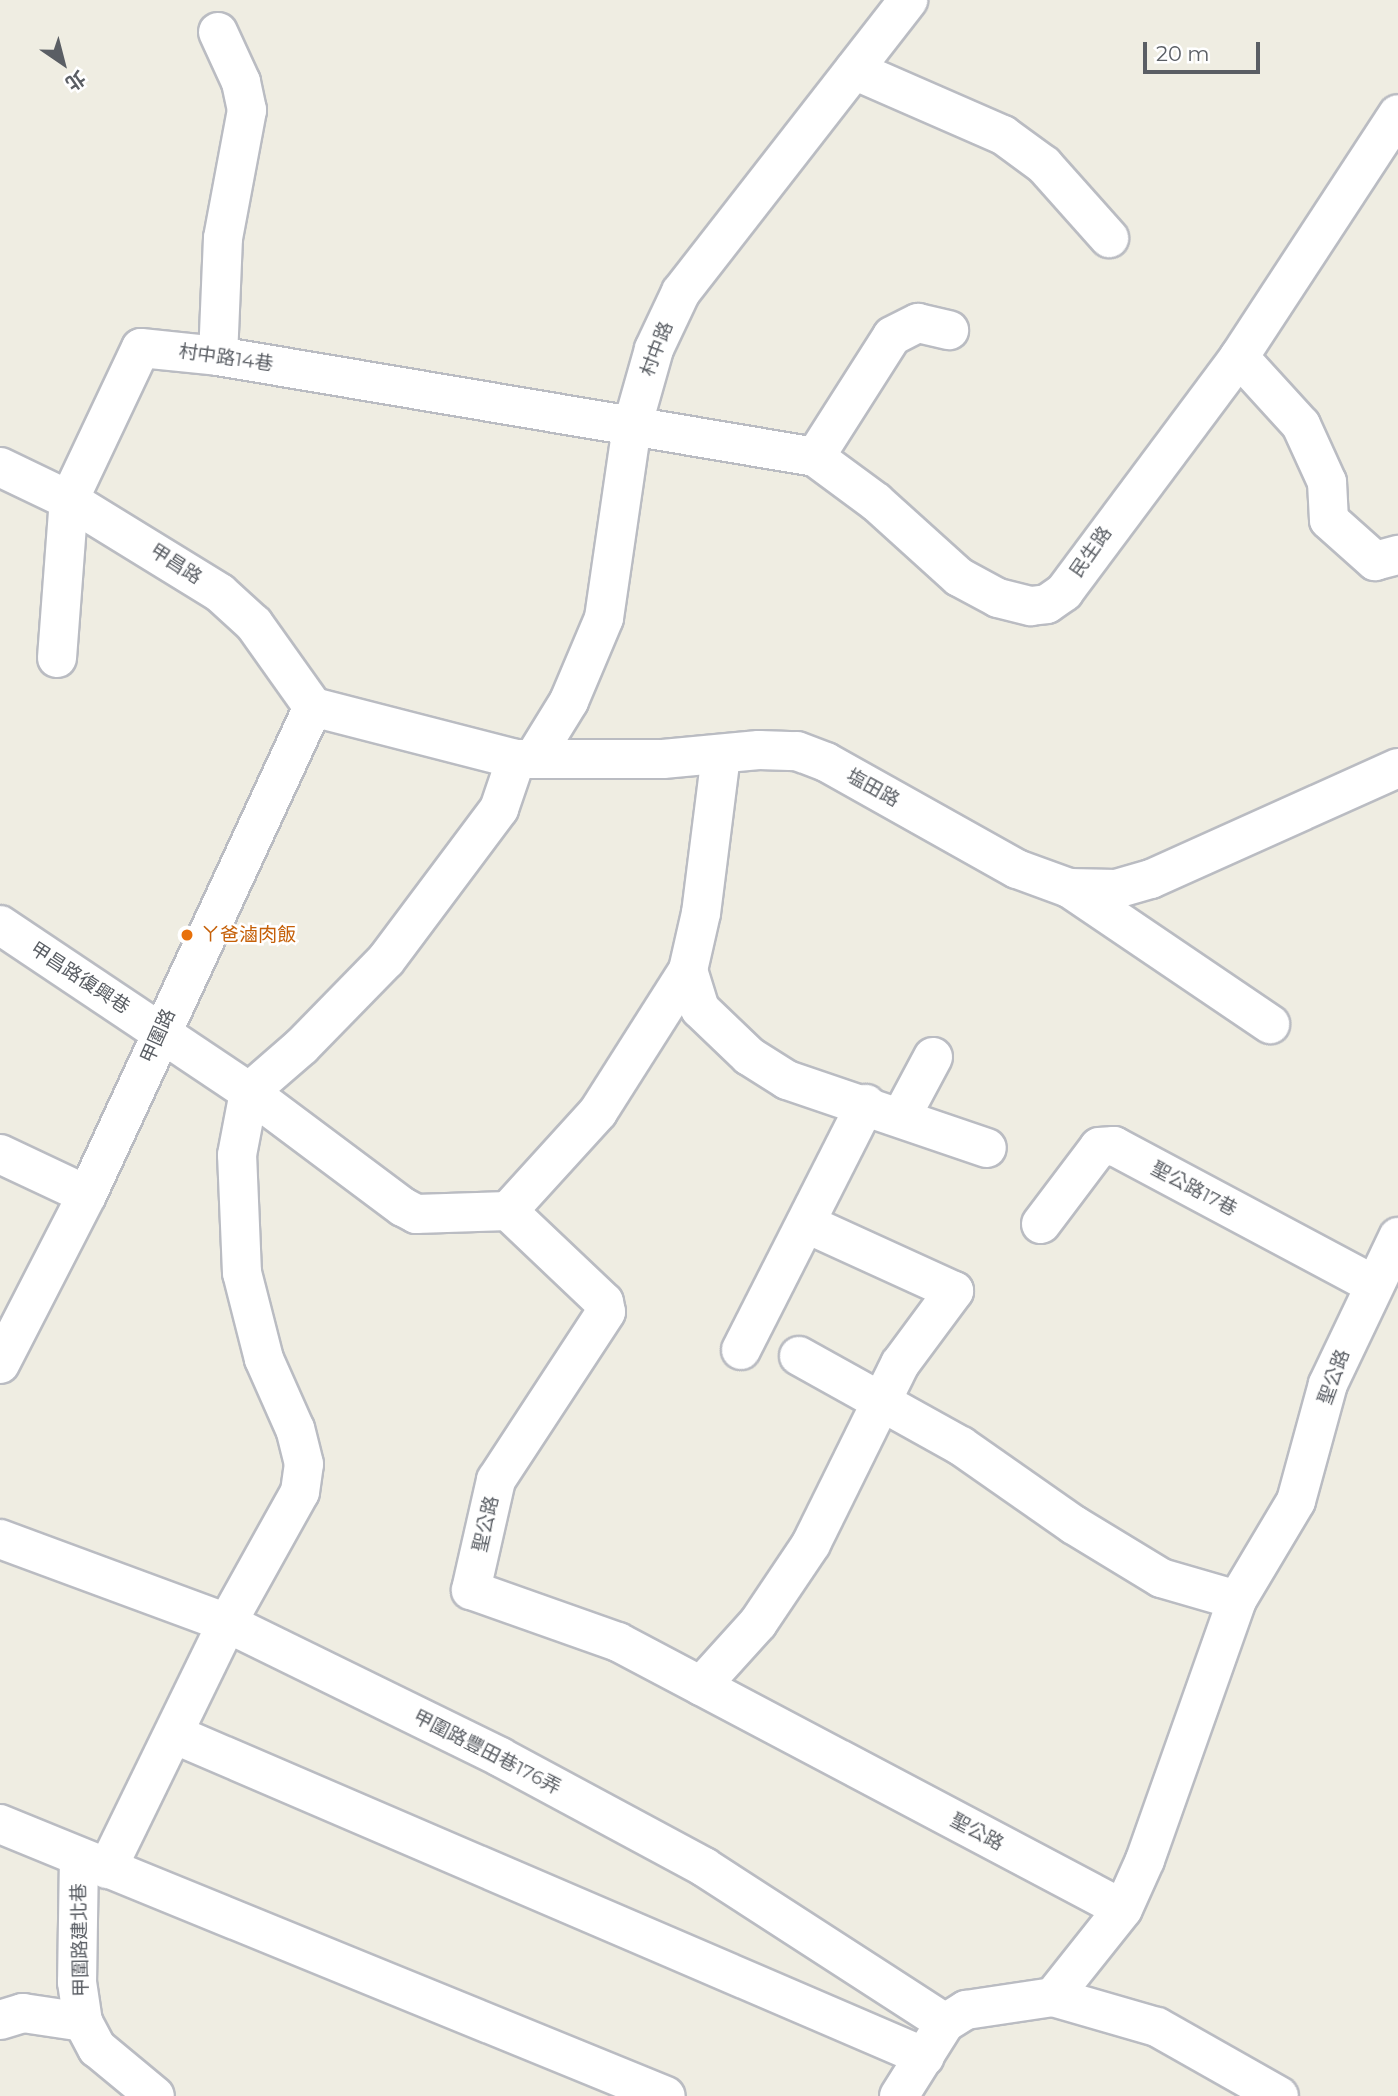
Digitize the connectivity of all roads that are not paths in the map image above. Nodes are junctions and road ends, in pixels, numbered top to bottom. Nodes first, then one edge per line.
1 (908, 0) edge
2 (218, 32) dead end
3 (854, 70) junction
4 (1398, 114) edge
5 (1109, 238) dead end
6 (949, 330) dead end
7 (218, 356) junction
8 (1239, 357) junction
9 (633, 425) junction
10 (815, 457) junction
11 (0, 467) edge
12 (69, 500) junction
13 (1398, 555) edge
14 (57, 657) dead end
15 (313, 706) junction
16 (721, 755) junction
17 (525, 759) junction
18 (1398, 768) edge
19 (1069, 888) junction
20 (0, 925) edge
21 (688, 970) junction
22 (1270, 1024) dead end
23 (160, 1031) junction
24 (933, 1057) dead end
25 (249, 1093) junction
26 (866, 1104) junction
27 (901, 1117) junction
28 (986, 1148) dead end
29 (0, 1154) edge
30 (87, 1195) junction
31 (508, 1211) junction
32 (1041, 1224) dead end
33 (808, 1225) junction
34 (1398, 1237) edge
35 (1372, 1284) junction
36 (741, 1350) dead end
37 (799, 1356) dead end
38 (0, 1364) edge
39 (881, 1399) junction
40 (0, 1539) edge
41 (1237, 1600) junction
42 (227, 1623) junction
43 (701, 1686) junction
44 (176, 1735) junction
45 (0, 1824) edge
46 (93, 1863) junction
47 (1123, 1909) junction
48 (1054, 1997) junction
49 (0, 2020) edge
50 (83, 2022) junction
51 (945, 2023) junction
52 (925, 2057) junction
53 (155, 2096) edge
54 (666, 2096) edge
55 (900, 2096) edge
56 (1279, 2096) edge

1 - 3 street, 村中路
2 - 7 street
3 - 5 street
3 - 9 street, 村中路
4 - 8 street, 民生路
6 - 10 street
7 - 9 street, 村中路14巷
7 - 12 street, 村中路14巷
8 - 10 street, 民生路
8 - 13 street
9 - 10 street, 民生路
9 - 17 street, 村中路
11 - 12 street, 甲昌路
12 - 14 street, 村中路14巷
12 - 15 street, 甲昌路
15 - 17 street, 塩田路
15 - 23 street, 甲圍路
16 - 17 street, 塩田路
16 - 19 street, 塩田路
16 - 21 street
17 - 25 street, 村中路
18 - 19 street, 塩田路
19 - 22 street
20 - 23 street, 甲昌路復興巷
21 - 26 street
21 - 31 street
23 - 25 street
23 - 30 street, 甲圍路
24 - 27 street
25 - 31 street
25 - 42 street
26 - 27 street
26 - 33 street
27 - 28 street
29 - 30 street
30 - 38 street, 甲圍路
31 - 43 street, 聖公路
32 - 35 street, 聖公路17巷
33 - 36 street
33 - 39 street
34 - 35 street, 聖公路
35 - 41 street, 聖公路
37 - 39 street
39 - 41 street
39 - 43 street
40 - 42 street, 甲圍路豐田巷176弄
41 - 47 street, 聖公路
42 - 44 street
42 - 51 street, 甲圍路豐田巷176弄
43 - 47 street, 聖公路
44 - 46 street
44 - 52 street
45 - 46 street
46 - 50 street, 甲圍路建北巷
46 - 54 street
47 - 48 street, 聖公路
48 - 51 street
48 - 56 street
49 - 50 street, 甲圍路建北巷
50 - 53 street, 甲圍路建北巷
51 - 52 street
52 - 55 street

